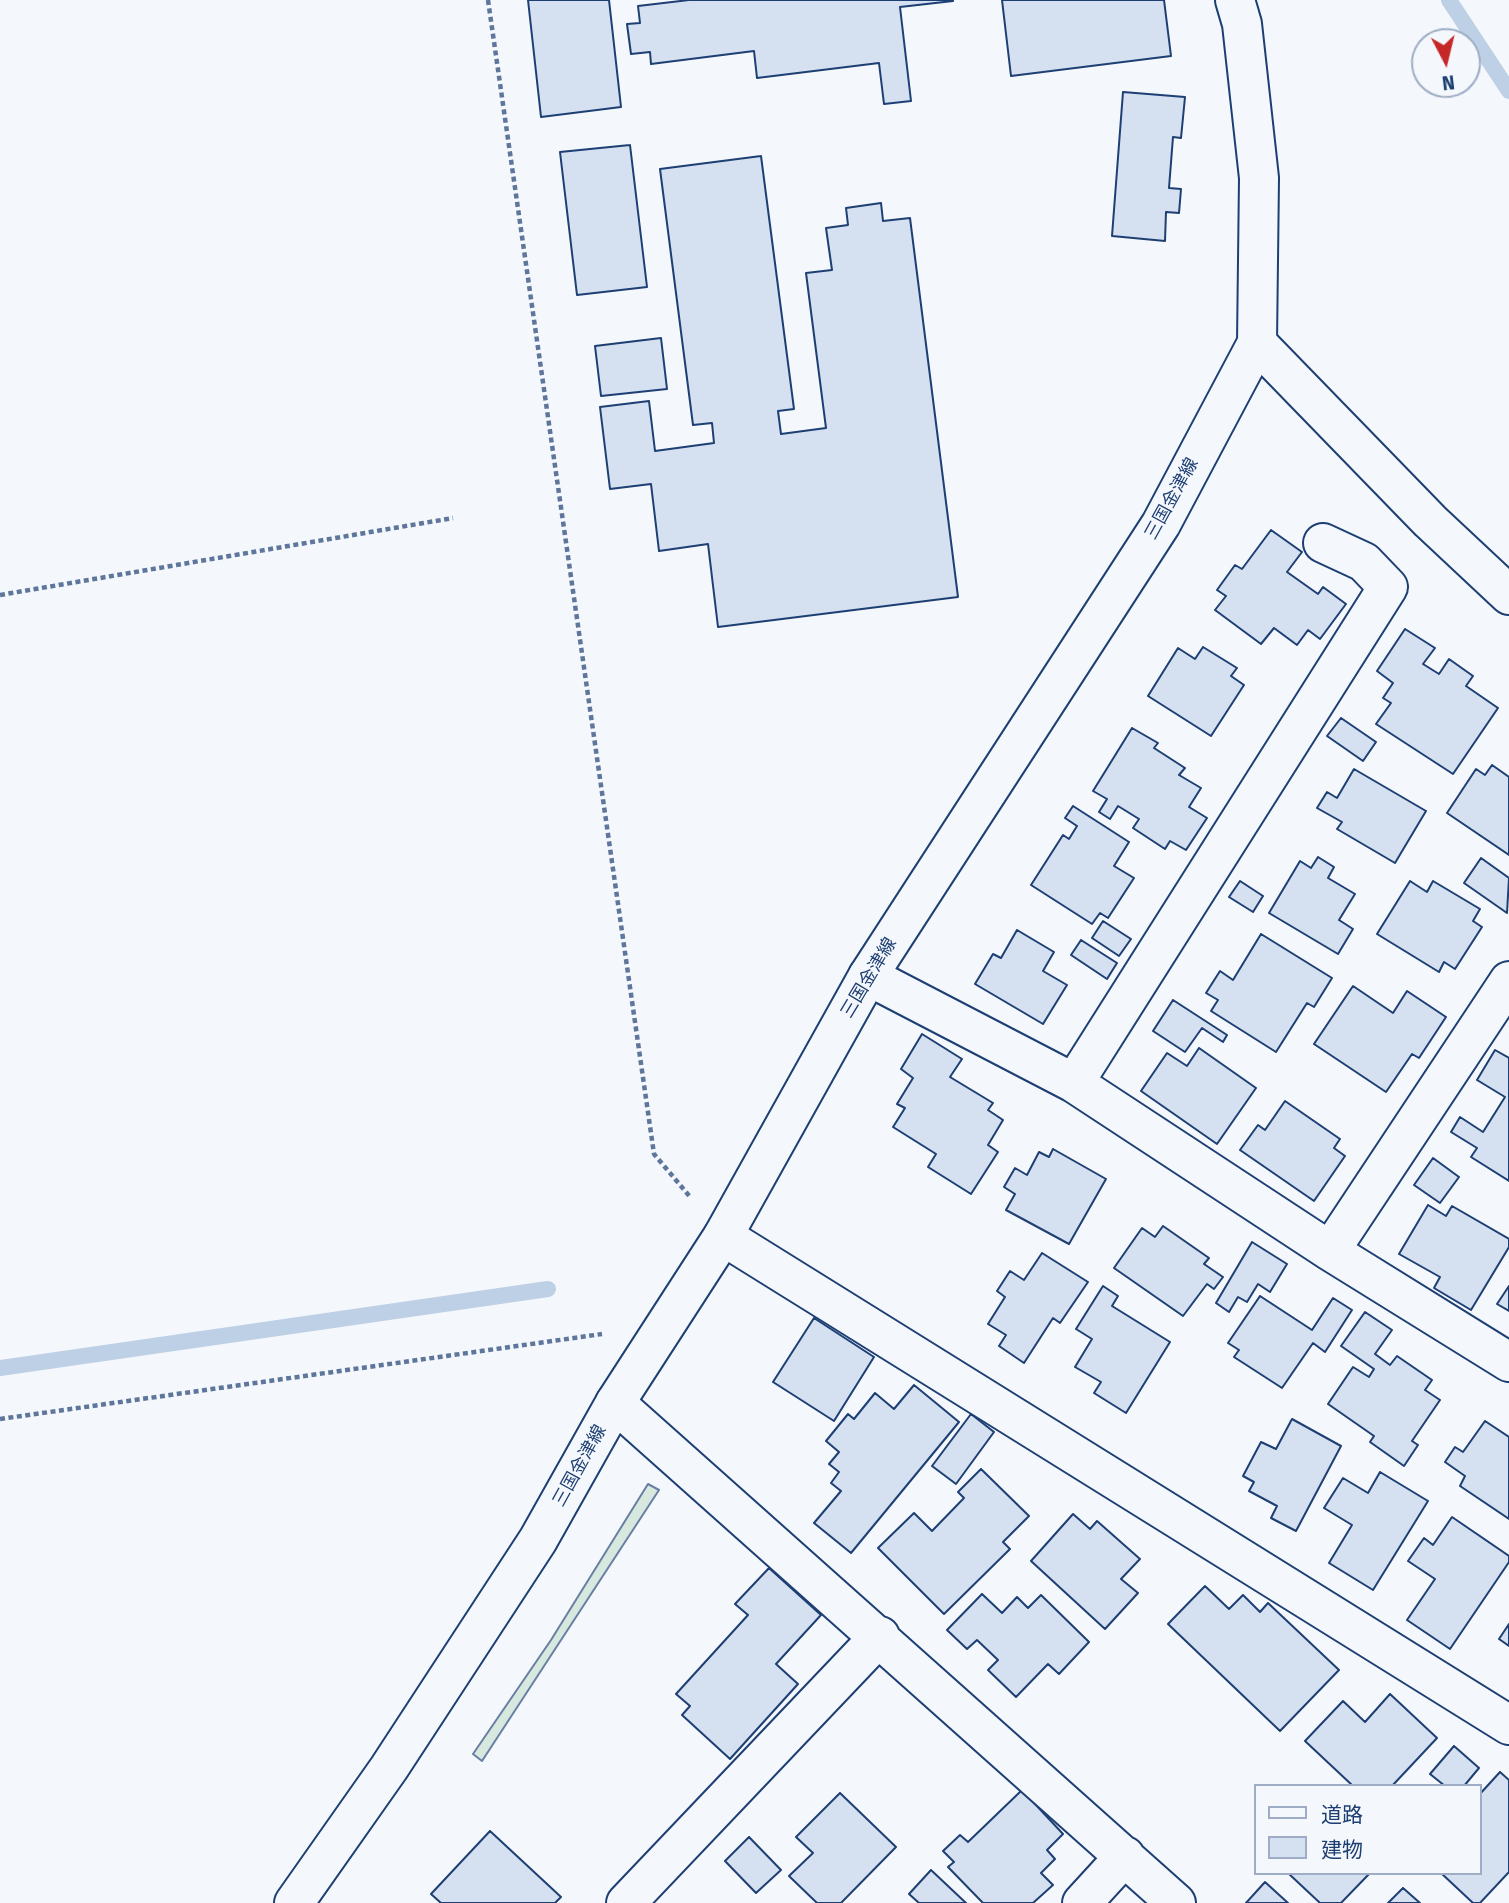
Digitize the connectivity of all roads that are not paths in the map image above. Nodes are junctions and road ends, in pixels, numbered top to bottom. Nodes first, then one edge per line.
1 (1235, 0) edge
2 (1257, 343) junction
3 (1323, 543) dead end
4 (1509, 595) edge
5 (868, 976) junction
6 (1509, 981) edge
7 (1074, 1083) junction
8 (723, 1236) junction
9 (1330, 1251) junction
10 (1509, 1362) edge
11 (615, 1403) junction
12 (880, 1636) junction
13 (1509, 1726) edge
14 (1125, 1856) junction
15 (294, 1903) edge
16 (626, 1903) edge
17 (1082, 1903) edge
18 (1176, 1903) edge

1 - 2 street, 三国金津線
2 - 4 street
2 - 5 street, 三国金津線
3 - 7 street
5 - 7 street
5 - 8 street, 三国金津線
6 - 9 street
7 - 9 street
8 - 11 street, 三国金津線
8 - 13 street
9 - 10 street
11 - 12 street
11 - 15 street, 三国金津線
12 - 14 street
12 - 16 street
14 - 17 street
14 - 18 street

